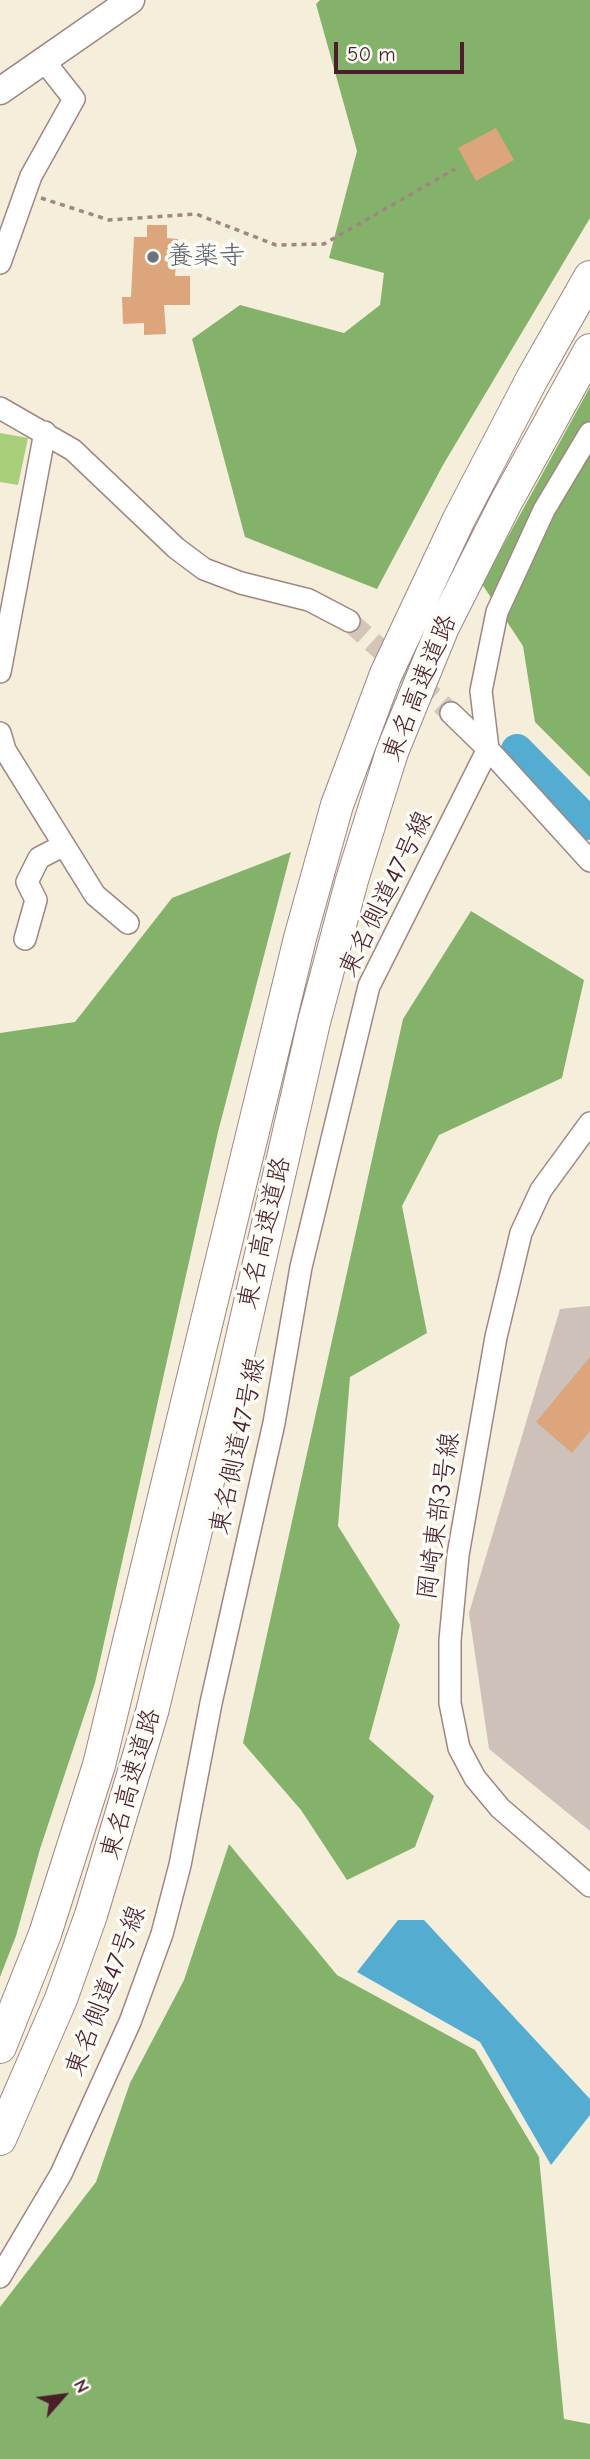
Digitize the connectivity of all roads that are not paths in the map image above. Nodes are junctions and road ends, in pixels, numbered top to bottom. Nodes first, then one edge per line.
1 (131, 0) edge
2 (44, 61) junction
3 (0, 91) edge
4 (0, 263) edge
5 (590, 278) edge
6 (590, 350) edge
7 (0, 408) edge
8 (45, 432) junction
9 (590, 433) edge
10 (349, 621) tunnel mouth
11 (0, 672) edge
12 (451, 713) tunnel mouth
13 (0, 733) edge
14 (488, 749) junction
15 (64, 845) junction
16 (590, 861) edge
17 (128, 923) dead end
18 (25, 939) dead end
19 (590, 1123) edge
20 (590, 1886) edge
21 (0, 2047) edge
22 (0, 2139) edge
23 (0, 2277) edge

1 - 2 main road
2 - 3 main road
2 - 4 street
5 - 21 highway, 東名高速道路
6 - 22 highway, 東名高速道路
7 - 8 street
8 - 10 street
8 - 11 street
9 - 14 street
12 - 14 street
13 - 15 street
14 - 16 street
14 - 23 street, 東名側道47号線
15 - 17 street
15 - 18 street
19 - 20 street, 岡崎東部3号線

